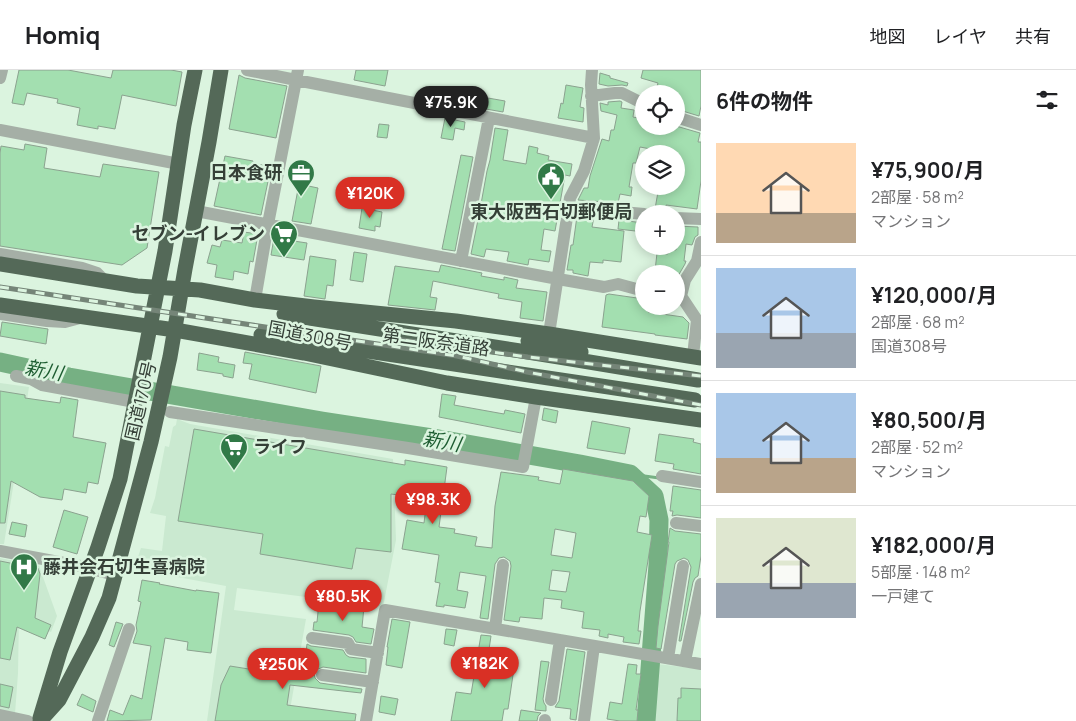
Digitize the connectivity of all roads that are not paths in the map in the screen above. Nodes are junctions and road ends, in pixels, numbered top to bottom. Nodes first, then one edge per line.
1 (2, 70) edge
2 (195, 70) edge
3 (221, 70) edge
4 (247, 70) edge
5 (592, 70) edge
6 (297, 75) edge
7 (0, 78) edge
8 (591, 96) junction
9 (635, 100) edge
10 (489, 118) junction
11 (685, 118) edge
12 (700, 121) edge
13 (0, 130) edge
14 (594, 138) junction
15 (179, 164) junction
16 (569, 207) junction
17 (196, 211) junction
18 (635, 213) edge
19 (685, 218) edge
20 (701, 219) edge
21 (268, 224) junction
22 (701, 242) edge
23 (0, 254) edge
24 (461, 261) junction
25 (0, 266) edge
26 (558, 279) junction
27 (685, 280) edge
28 (105, 281) junction
29 (157, 288) junction
30 (635, 289) edge
31 (179, 293) junction
32 (0, 294) edge
33 (0, 300) edge
34 (255, 300) junction
35 (685, 304) edge
36 (0, 305) edge
37 (314, 308) junction
38 (0, 314) edge
39 (87, 317) junction
40 (699, 320) edge
41 (150, 326) junction
42 (173, 326) junction
43 (549, 334) junction
44 (304, 353) junction
45 (697, 357) edge
46 (16, 376) dead end
47 (137, 393) junction
48 (536, 397) junction
49 (164, 399) junction
50 (701, 420) edge
51 (662, 476) dead end
52 (701, 482) edge
53 (676, 523) dead end
54 (701, 526) edge
55 (0, 551) edge
56 (503, 565) dead end
57 (683, 566) dead end
58 (90, 568) junction
59 (115, 575) junction
60 (701, 584) edge
61 (129, 629) dead end
62 (495, 629) junction
63 (312, 638) dead end
64 (560, 640) junction
65 (594, 646) junction
66 (378, 653) junction
67 (668, 658) junction
68 (684, 661) junction
69 (701, 664) edge
70 (322, 675) dead end
71 (373, 682) junction
72 (551, 700) dead end
73 (0, 715) edge
74 (28, 721) edge
75 (40, 721) edge
76 (98, 721) edge
77 (366, 721) edge
78 (584, 721) edge

1 - 7 street
2 - 15 highway, 国道170号
3 - 17 highway, 国道170号
4 - 6 street
5 - 8 street
6 - 10 street
6 - 21 street
8 - 9 street
8 - 14 street
10 - 14 street
10 - 24 street
11 - 12 street
13 - 15 street
14 - 16 street
15 - 29 highway, 国道170号
16 - 18 street
16 - 26 street
17 - 21 street
17 - 31 highway, 国道170号
19 - 20 street
21 - 24 street
21 - 34 street
22 - 27 street
23 - 28 street
24 - 26 street
25 - 28 highway, 国道308号
25 - 31 highway
26 - 30 street
26 - 43 street
28 - 29 highway, 国道308号
29 - 31 highway, 国道308号
29 - 41 highway, 国道170号
31 - 34 highway, 国道308号
31 - 37 highway, 第二阪奈道路
31 - 42 highway, 国道170号
32 - 41 highway
33 - 42 highway
34 - 37 highway, 国道308号
35 - 40 street
36 - 39 highway, 国道308号
37 - 43 highway, 国道308号
38 - 39 street
39 - 41 highway, 国道308号
40 - 45 street
41 - 42 highway, 国道308号
41 - 47 highway, 国道170号
42 - 44 highway, 国道308号
42 - 44 highway, 第二阪奈道路
42 - 49 highway, 国道170号
43 - 45 highway, 国道308号
44 - 48 highway, 国道308号
46 - 47 street
47 - 58 highway, 国道170号
48 - 49 street
48 - 50 highway, 国道308号
49 - 59 highway, 国道170号
51 - 52 street
53 - 54 street
55 - 58 street
56 - 62 street
57 - 67 street
58 - 59 street
58 - 75 highway, 国道170号
59 - 75 highway, 国道170号
60 - 68 street
61 - 76 street
62 - 64 street
62 - 66 street
63 - 66 street
64 - 65 street
64 - 72 street
65 - 67 street
65 - 78 street
66 - 71 street
67 - 68 street
68 - 69 street
70 - 71 street
71 - 77 street
73 - 74 street

